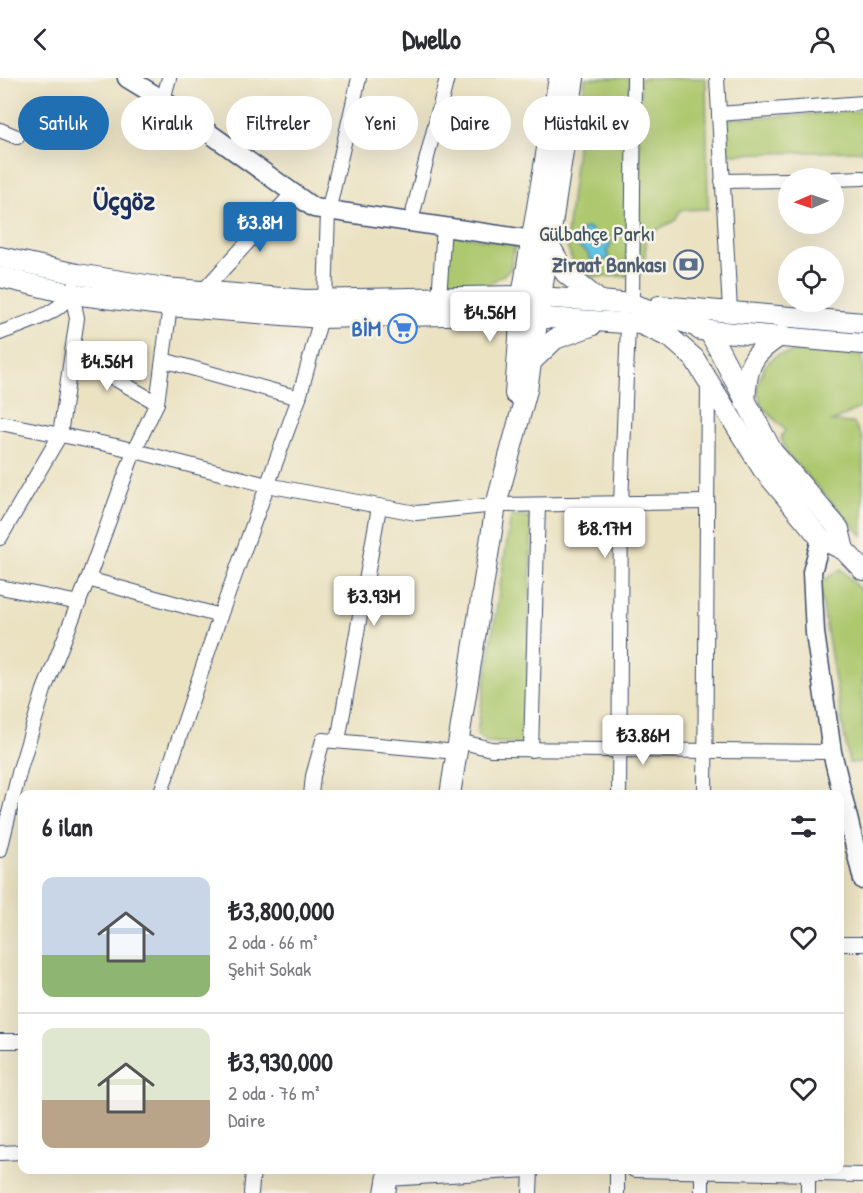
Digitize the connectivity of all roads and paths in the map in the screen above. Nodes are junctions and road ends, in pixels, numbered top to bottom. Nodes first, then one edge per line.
1 (127, 78) edge
2 (169, 78) edge
3 (359, 78) edge
4 (447, 78) edge
5 (559, 78) edge
6 (574, 78) edge
7 (634, 78) edge
8 (717, 78) edge
9 (157, 96) edge
10 (165, 96) edge
11 (863, 103) edge
12 (718, 114) junction
13 (0, 130) edge
14 (214, 136) edge
15 (17, 137) dead end
16 (863, 178) edge
17 (844, 179) edge
18 (778, 180) edge
19 (722, 182) junction
20 (293, 193) junction
21 (328, 212) junction
22 (411, 221) junction
23 (444, 226) junction
24 (542, 243) junction
25 (0, 257) edge
26 (529, 259) junction
27 (76, 274) junction
28 (0, 277) edge
29 (203, 291) junction
30 (72, 294) junction
31 (439, 298) junction
32 (600, 301) junction
33 (632, 304) junction
34 (487, 305) junction
35 (170, 306) junction
36 (530, 306) junction
37 (323, 309) junction
38 (730, 310) junction
39 (606, 322) junction
40 (863, 323) edge
41 (634, 325) junction
42 (709, 331) junction
43 (0, 333) edge
44 (782, 335) junction
45 (863, 344) edge
46 (72, 354) junction
47 (524, 357) junction
48 (163, 360) junction
49 (708, 382) junction
50 (299, 398) junction
51 (745, 402) junction
52 (157, 403) junction
53 (0, 423) edge
54 (60, 435) junction
55 (134, 451) junction
56 (267, 485) junction
57 (705, 502) junction
58 (621, 504) junction
59 (496, 505) junction
60 (538, 505) junction
61 (379, 507) junction
62 (0, 538) edge
63 (821, 539) junction
64 (844, 550) junction
65 (863, 570) edge
66 (88, 579) junction
67 (0, 587) edge
68 (79, 603) junction
69 (220, 616) junction
70 (338, 741) junction
71 (458, 747) junction
72 (531, 750) junction
73 (619, 750) junction
74 (705, 751) junction
75 (832, 752) junction
76 (162, 790) edge
77 (312, 790) edge
78 (451, 790) edge
79 (619, 790) edge
80 (705, 790) edge
81 (841, 790) edge
82 (844, 802) edge
83 (0, 850) edge
84 (863, 880) edge
85 (844, 944) edge
86 (863, 944) edge
87 (0, 1041) edge
88 (18, 1041) edge
89 (18, 1152) edge
90 (0, 1153) edge
91 (844, 1173) edge
92 (253, 1174) edge
93 (478, 1174) edge
94 (530, 1174) edge
95 (617, 1174) edge
96 (702, 1174) edge
97 (808, 1174) edge
98 (863, 1174) edge
99 (387, 1181) edge
100 (251, 1193) edge
101 (530, 1193) edge
102 (617, 1193) edge
103 (702, 1193) edge
104 (808, 1193) edge

1 - 9 street
2 - 10 street
3 - 21 street
4 - 22 street
5 - 24 main road
6 - 24 main road
7 - 33 street
8 - 12 street
11 - 12 street
12 - 19 street
13 - 15 street
14 - 20 street
16 - 17 street
18 - 19 street
19 - 38 street
20 - 21 street
20 - 29 street
21 - 22 street
21 - 37 street
22 - 23 street
23 - 24 street
23 - 31 street
24 - 26 main road
24 - 32 main road
24 - 36 main road
25 - 27 main road
26 - 34 main road
26 - 36 main road
27 - 29 main road
27 - 30 street
28 - 30 main road
29 - 37 main road
30 - 35 main road
30 - 43 street
30 - 46 street
31 - 34 main road
31 - 37 main road
32 - 33 main road
32 - 36 main road
33 - 38 main road
33 - 42 main road
34 - 36 main road
34 - 37 main road
34 - 47 main road
35 - 37 main road
35 - 48 street
36 - 39 main road
36 - 47 main road
37 - 50 street
38 - 40 main road
39 - 41 main road
39 - 47 main road
41 - 42 main road
41 - 49 main road
41 - 58 street
42 - 44 main road
42 - 51 main road
44 - 45 main road
44 - 51 main road
46 - 52 street
46 - 54 street
47 - 59 main road
48 - 50 street
48 - 52 street
49 - 57 street
49 - 63 main road
50 - 56 street
51 - 64 main road
52 - 55 street
53 - 54 street
54 - 55 street
54 - 62 street
55 - 56 street
55 - 66 street
56 - 61 street
56 - 69 street
57 - 58 street
57 - 74 street
58 - 60 street
58 - 73 street
59 - 60 street
59 - 61 street
59 - 71 main road
60 - 72 street
61 - 70 street
63 - 64 main road
63 - 75 street
64 - 65 main road
66 - 68 street
66 - 69 street
67 - 68 street
68 - 83 street
69 - 76 street
70 - 71 street
70 - 77 street
71 - 72 street
71 - 78 main road
72 - 73 street
73 - 74 street
73 - 79 street
74 - 75 street
74 - 80 street
75 - 81 street
82 - 84 street
85 - 86 street
87 - 88 street
89 - 90 street
91 - 98 street
92 - 100 street
93 - 99 street
94 - 101 street
95 - 102 street
96 - 103 street
97 - 104 street

